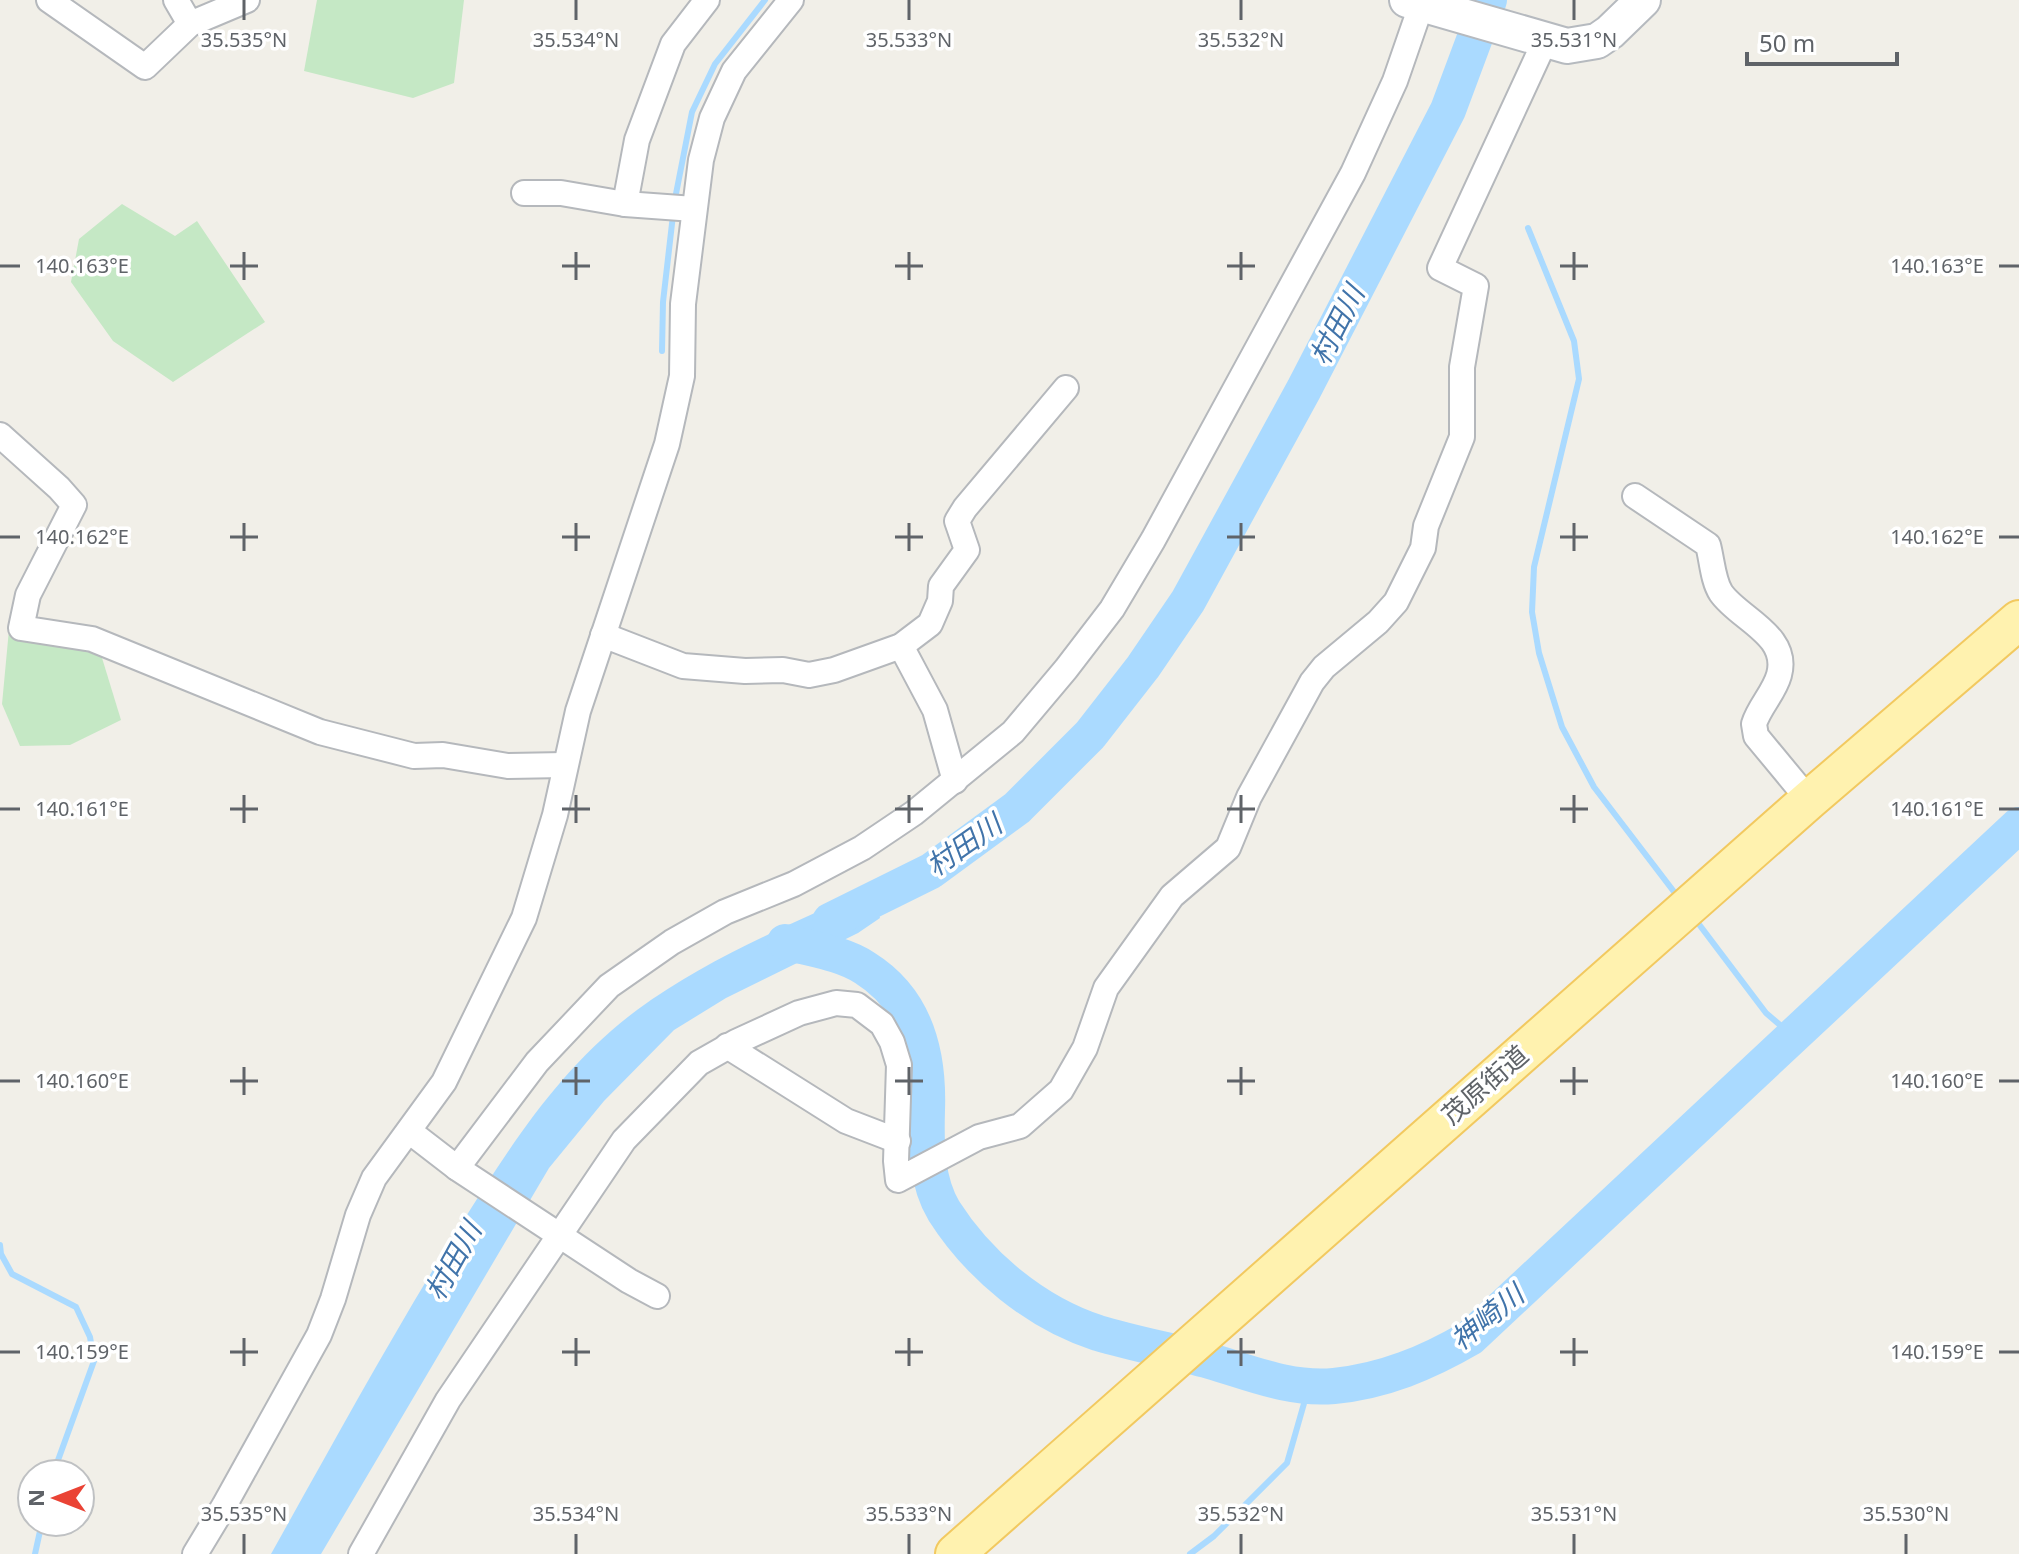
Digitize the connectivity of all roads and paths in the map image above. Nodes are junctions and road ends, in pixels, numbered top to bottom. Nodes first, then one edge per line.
1 (49, 0) edge
2 (176, 0) edge
3 (247, 0) edge
4 (707, 0) edge
5 (791, 0) edge
6 (1643, 0) edge
7 (1417, 2) edge
8 (190, 24) junction
9 (1545, 41) junction
10 (524, 193) dead end
11 (625, 204) junction
12 (694, 209) junction
13 (1066, 388) dead end
14 (0, 435) edge
15 (1635, 496) dead end
16 (2019, 620) edge
17 (603, 635) junction
18 (901, 646) junction
19 (565, 765) junction
20 (955, 781) junction
21 (1809, 800) junction
22 (727, 1046) junction
23 (409, 1131) junction
24 (898, 1141) junction
25 (457, 1168) junction
26 (559, 1236) junction
27 (657, 1296) dead end
28 (195, 1554) edge
29 (361, 1554) edge
30 (955, 1554) edge

1 - 8 street
2 - 8 street
3 - 8 street
4 - 11 street
5 - 12 street
6 - 9 street
7 - 9 street
7 - 20 street
9 - 24 street
10 - 11 street
11 - 12 street
12 - 17 street
13 - 18 street
14 - 19 street
15 - 21 street
16 - 21 main road, 茂原街道
17 - 18 street
17 - 19 street
18 - 20 street
19 - 23 street
20 - 25 street
21 - 30 main road, 茂原街道
22 - 24 street
22 - 24 street
22 - 26 street
23 - 25 street
23 - 28 street
25 - 26 street
26 - 27 street
26 - 29 street

